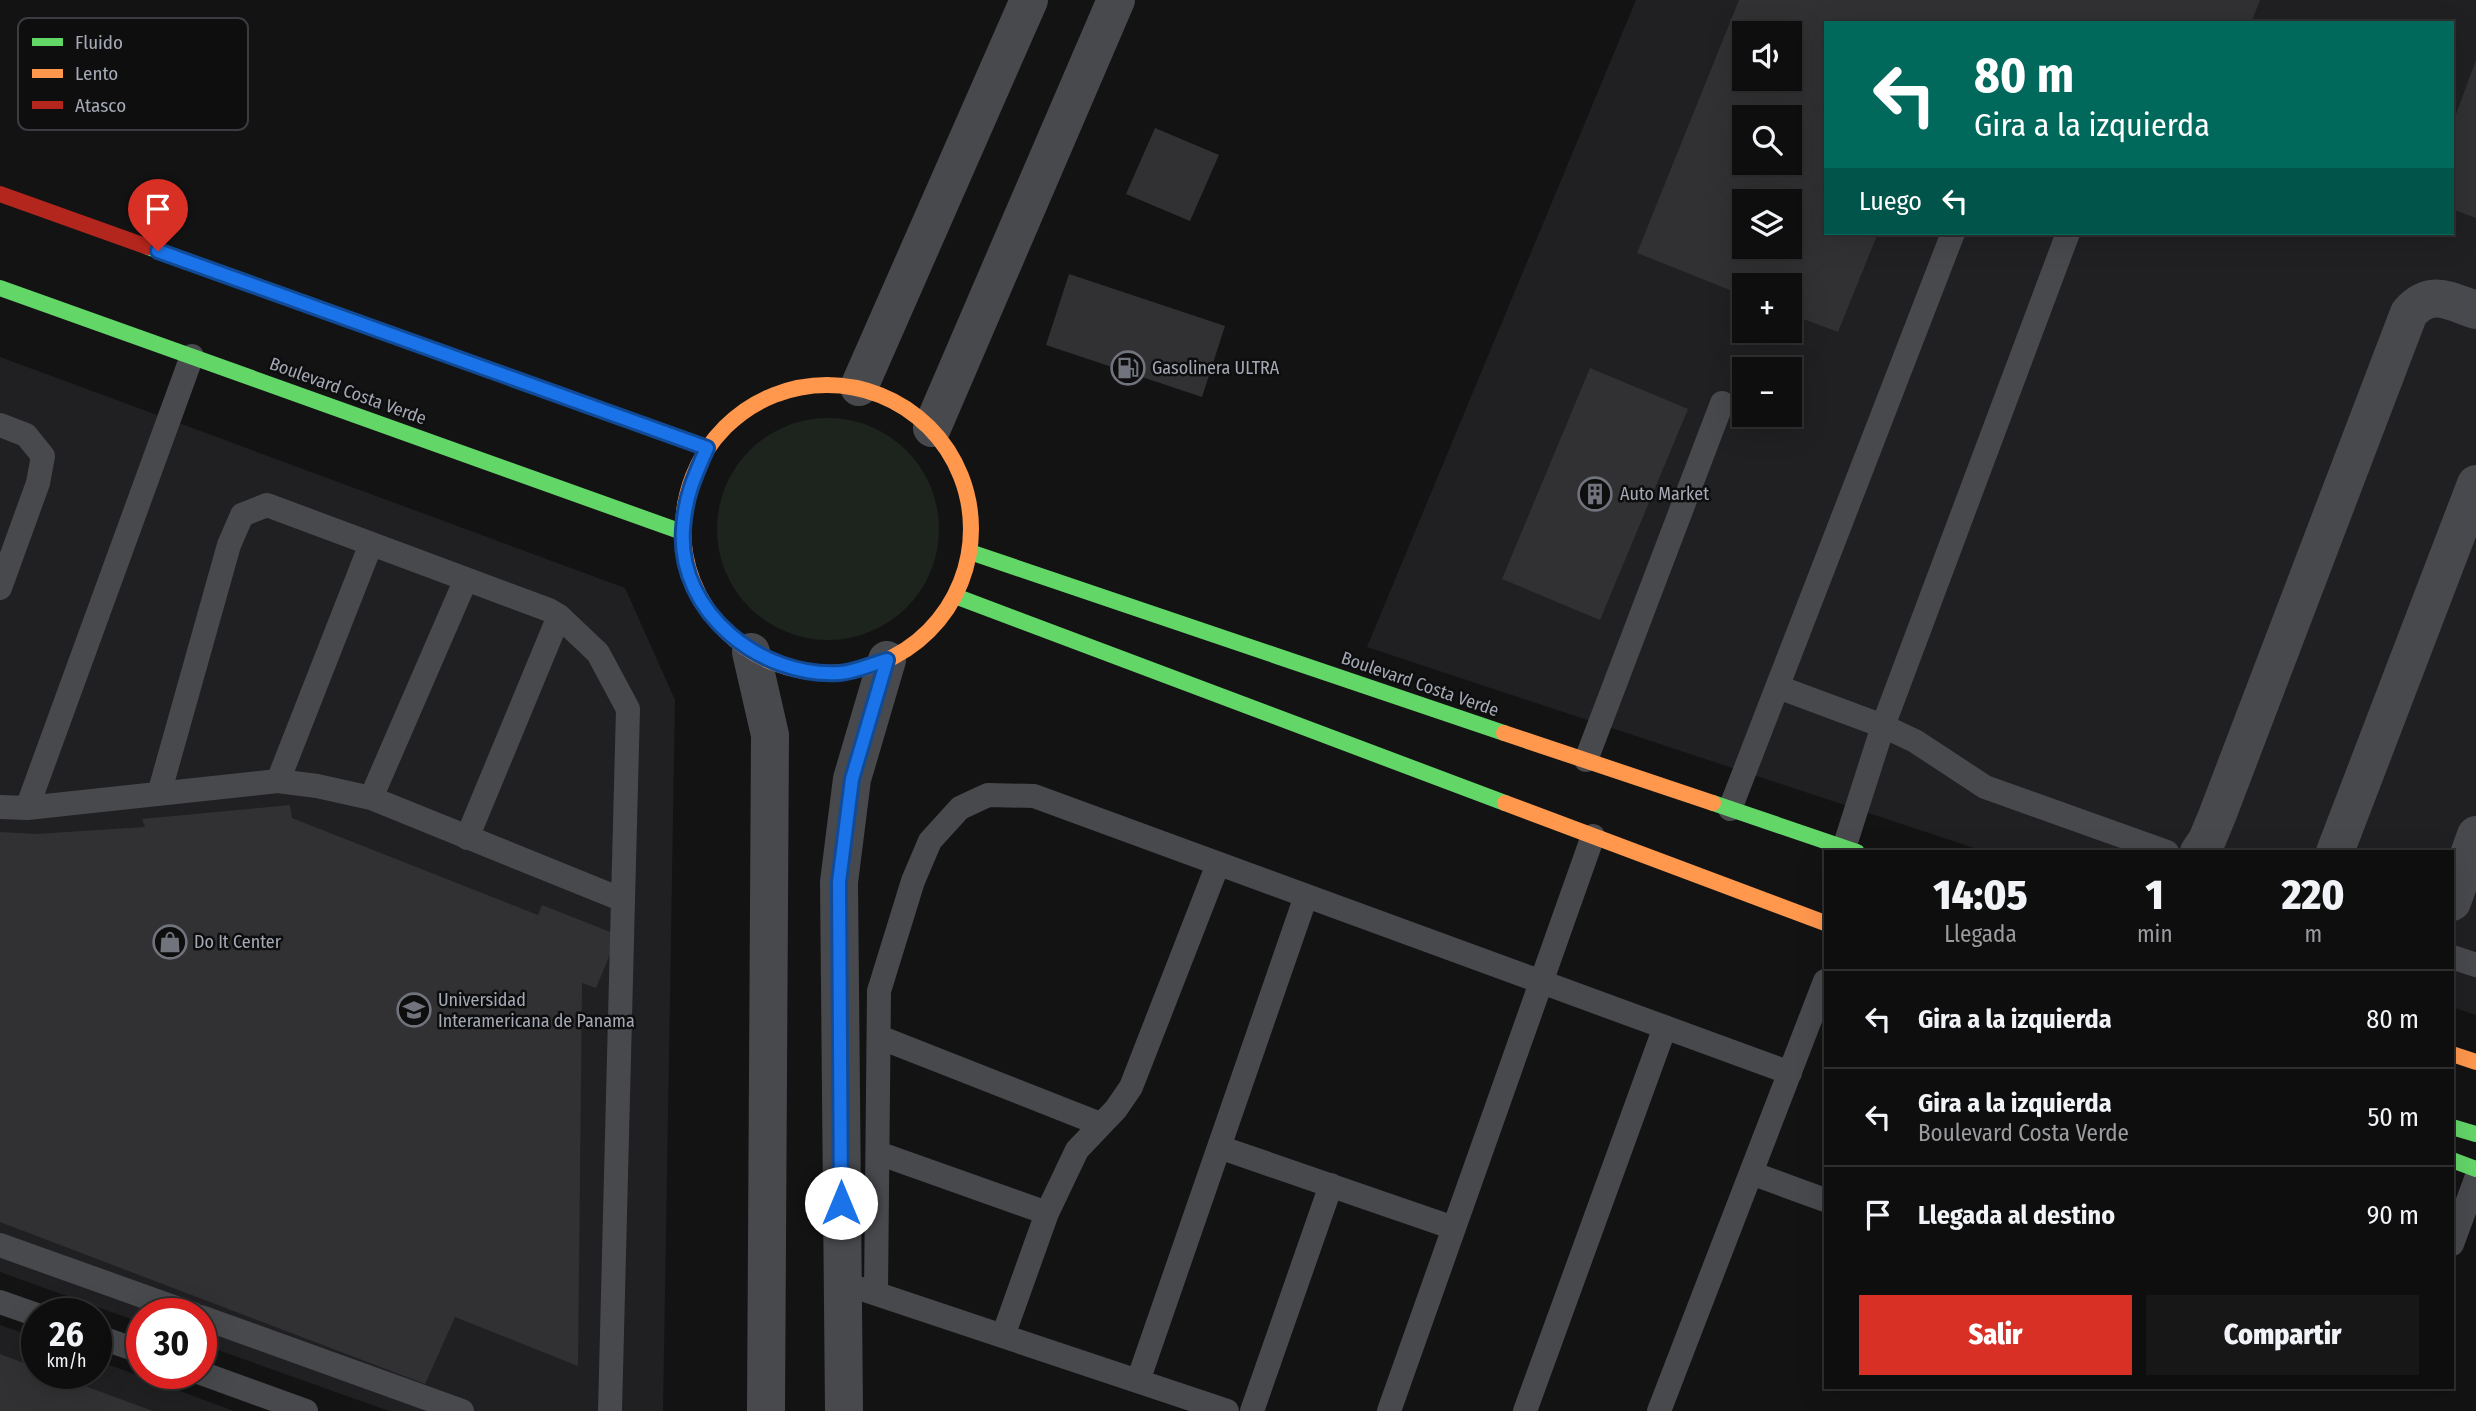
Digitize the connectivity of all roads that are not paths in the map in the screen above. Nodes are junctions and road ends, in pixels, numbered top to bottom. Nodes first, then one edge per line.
1 (1029, 0) edge
2 (1116, 0) edge
3 (0, 194) edge
4 (1952, 235) edge
5 (2067, 235) edge
6 (0, 288) edge
7 (2476, 310) edge
8 (192, 356) junction
9 (859, 387) junction
10 (1722, 403) dead end
11 (0, 425) edge
12 (932, 428) junction
13 (707, 448) junction
14 (2476, 484) edge
15 (682, 532) junction
16 (371, 544) junction
17 (970, 552) junction
18 (466, 579) junction
19 (0, 588) edge
20 (955, 596) junction
21 (559, 616) junction
22 (751, 652) junction
23 (887, 660) junction
24 (1778, 687) junction
25 (1883, 726) junction
26 (1586, 760) junction
27 (278, 781) junction
28 (159, 794) junction
29 (371, 798) junction
30 (0, 807) edge
31 (27, 808) junction
32 (1730, 809) junction
33 (2476, 835) edge
34 (1593, 836) junction
35 (467, 838) junction
36 (1851, 850) edge
37 (2161, 850) edge
38 (2200, 850) edge
39 (2336, 850) edge
40 (1218, 864) junction
41 (1306, 896) junction
42 (2454, 896) edge
43 (622, 900) junction
44 (1824, 923) edge
45 (2454, 958) edge
46 (2476, 965) edge
47 (1541, 982) junction
48 (1824, 987) edge
49 (1817, 1026) edge
50 (1665, 1027) junction
51 (878, 1037) junction
52 (2454, 1055) edge
53 (2476, 1062) edge
54 (1790, 1073) junction
55 (1100, 1124) junction
56 (2454, 1128) edge
57 (2476, 1134) edge
58 (1219, 1147) junction
59 (878, 1153) junction
60 (2454, 1161) edge
61 (2476, 1169) edge
62 (1751, 1173) junction
63 (2476, 1179) edge
64 (1331, 1185) junction
65 (1824, 1200) edge
66 (1047, 1213) junction
67 (1454, 1228) junction
68 (2454, 1239) edge
69 (0, 1245) edge
70 (858, 1288) junction
71 (148, 1298) edge
72 (0, 1302) edge
73 (21, 1309) edge
74 (217, 1323) edge
75 (1003, 1336) junction
76 (217, 1380) edge
77 (1139, 1381) junction
78 (306, 1411) edge
79 (462, 1411) edge
80 (610, 1411) edge
81 (766, 1411) edge
82 (844, 1411) edge
83 (1227, 1411) edge
84 (1252, 1411) edge
85 (1389, 1411) edge
86 (1525, 1411) edge
87 (1659, 1411) edge

1 - 9 street
2 - 12 street
3 - 13 street
4 - 24 lane
5 - 25 lane
6 - 8 street, Boulevard Costa Verde
7 - 38 street
8 - 15 street, Boulevard Costa Verde
8 - 31 lane
9 - 12 street
9 - 13 street
10 - 26 lane
11 - 19 lane
12 - 17 street
13 - 15 street
14 - 39 street
15 - 22 street
16 - 18 lane
16 - 27 lane
16 - 28 lane
17 - 20 street
17 - 26 street, Boulevard Costa Verde
18 - 21 lane
18 - 29 lane
20 - 23 street
20 - 34 street
21 - 35 lane
21 - 43 lane
22 - 23 street
22 - 81 street
23 - 70 street
24 - 25 lane
24 - 32 lane
25 - 36 lane
25 - 37 lane
26 - 32 street, Boulevard Costa Verde
27 - 28 lane
27 - 29 lane
28 - 31 lane
29 - 35 lane
30 - 31 lane
32 - 36 street, Boulevard Costa Verde
33 - 42 street
34 - 44 street
34 - 47 lane
35 - 43 lane
40 - 41 lane
40 - 51 lane
40 - 55 lane
41 - 47 lane
41 - 58 lane
43 - 80 lane
45 - 46 lane
47 - 50 lane
47 - 67 lane
48 - 49 lane
49 - 54 lane
50 - 54 lane
50 - 86 lane
51 - 55 lane
51 - 59 lane
52 - 53 street
54 - 62 lane
55 - 66 lane
56 - 57 street
58 - 64 lane
58 - 77 lane
59 - 66 lane
59 - 70 lane
60 - 61 street
62 - 65 lane
62 - 87 lane
63 - 68 lane
64 - 67 lane
64 - 84 lane
66 - 75 lane
67 - 85 lane
69 - 71 lane
70 - 75 lane
70 - 82 street
72 - 73 lane
74 - 79 lane
75 - 77 lane
76 - 78 lane
77 - 83 lane

